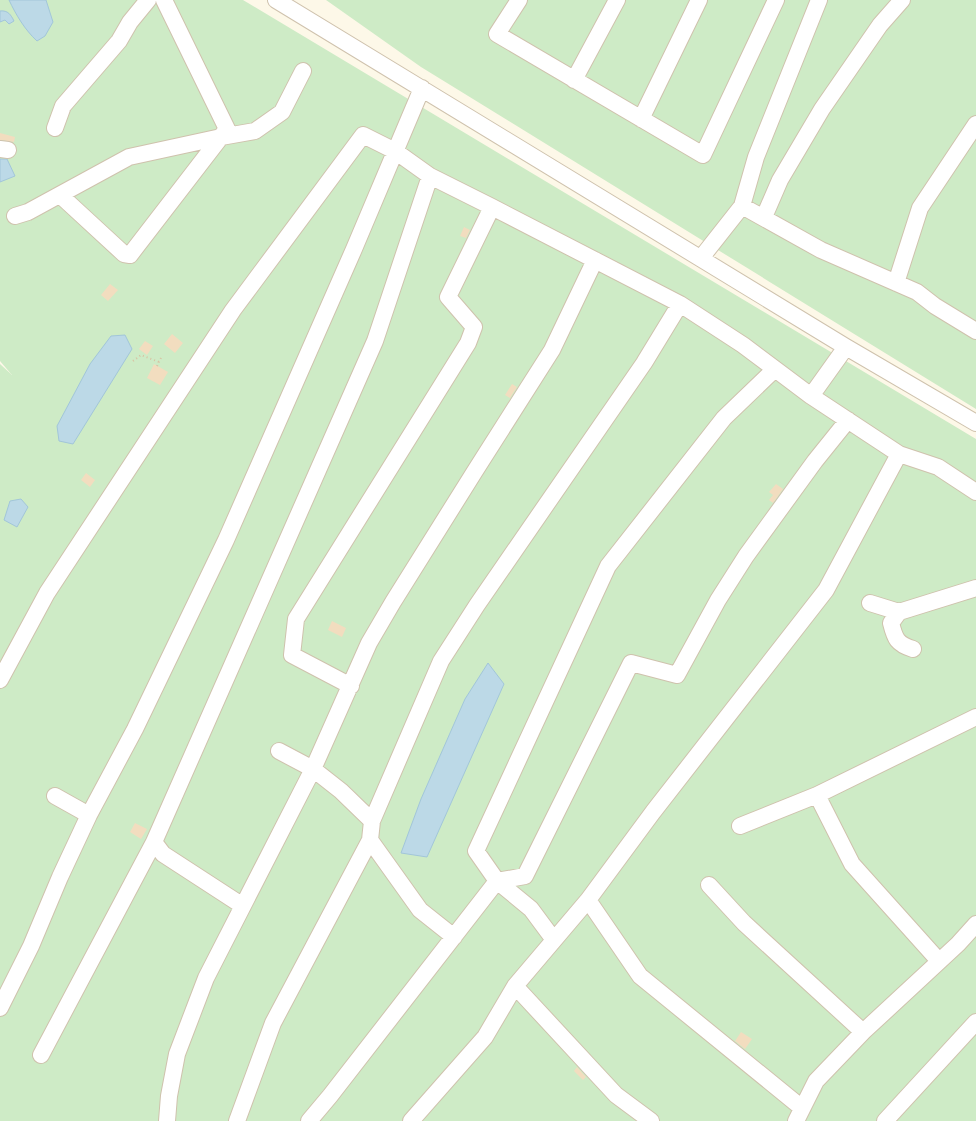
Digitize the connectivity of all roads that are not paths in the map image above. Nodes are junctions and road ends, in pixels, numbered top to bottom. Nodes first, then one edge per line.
1 (148, 0) edge
2 (164, 0) edge
3 (276, 0) edge
4 (519, 0) edge
5 (617, 0) edge
6 (699, 0) edge
7 (776, 0) edge
8 (819, 0) edge
9 (902, 0) edge
10 (303, 71) dead end
11 (574, 80) junction
12 (422, 88) junction
13 (641, 119) junction
14 (976, 124) edge
15 (55, 128) dead end
16 (221, 137) junction
17 (395, 151) junction
18 (430, 176) junction
19 (60, 195) junction
20 (742, 206) junction
21 (492, 207) junction
22 (15, 216) dead end
23 (764, 217) junction
24 (700, 258) junction
25 (595, 260) junction
26 (896, 283) junction
27 (680, 304) junction
28 (976, 331) edge
29 (846, 347) junction
30 (775, 369) junction
31 (811, 396) junction
32 (848, 420) junction
33 (976, 423) edge
34 (898, 454) junction
35 (976, 492) edge
36 (976, 588) edge
37 (870, 603) dead end
38 (899, 612) junction
39 (913, 649) dead end
40 (0, 680) edge
41 (351, 686) junction
42 (976, 717) edge
43 (279, 751) dead end
44 (314, 769) junction
45 (817, 795) junction
46 (55, 796) dead end
47 (89, 815) junction
48 (372, 821) junction
49 (740, 826) dead end
50 (370, 840) junction
51 (154, 842) junction
52 (497, 881) junction
53 (709, 885) dead end
54 (588, 900) junction
55 (243, 906) junction
56 (976, 924) edge
57 (454, 937) junction
58 (554, 940) junction
59 (939, 961) junction
60 (515, 986) junction
61 (0, 1008) edge
62 (976, 1022) edge
63 (863, 1032) junction
64 (41, 1055) dead end
65 (799, 1115) edge
66 (167, 1121) edge
67 (237, 1121) edge
68 (309, 1121) edge
69 (411, 1121) edge
70 (651, 1121) edge
71 (886, 1121) edge

1 - 15 street
2 - 16 street
3 - 12 street
4 - 11 street
5 - 11 street
6 - 13 street
7 - 13 street
8 - 20 street
9 - 23 street
10 - 16 street
11 - 13 street
12 - 17 street
12 - 24 street
14 - 26 street
16 - 19 street
16 - 19 street
17 - 18 street
17 - 40 street
17 - 47 street
18 - 21 street
18 - 51 street
19 - 22 street
20 - 23 street
20 - 24 street
21 - 25 street
21 - 41 street
23 - 26 street
24 - 29 street
25 - 27 street
25 - 41 street
26 - 28 street
27 - 30 street
27 - 48 street
29 - 31 street
29 - 33 street
30 - 31 street
30 - 52 street
31 - 32 street
32 - 34 street
32 - 52 street
34 - 35 street
34 - 54 street
36 - 38 street
37 - 38 street
38 - 39 street
41 - 44 street
42 - 45 street
43 - 44 street
44 - 48 street
44 - 55 street
45 - 49 street
45 - 59 street
46 - 47 street
47 - 61 street
48 - 50 street
50 - 57 street
50 - 67 street
51 - 55 street
51 - 64 street
52 - 57 street
52 - 58 street
53 - 63 street
54 - 58 street
54 - 65 street
55 - 66 street
56 - 59 street
57 - 68 street
58 - 60 street
59 - 63 street
60 - 69 street
60 - 70 street
62 - 71 street
63 - 65 street

